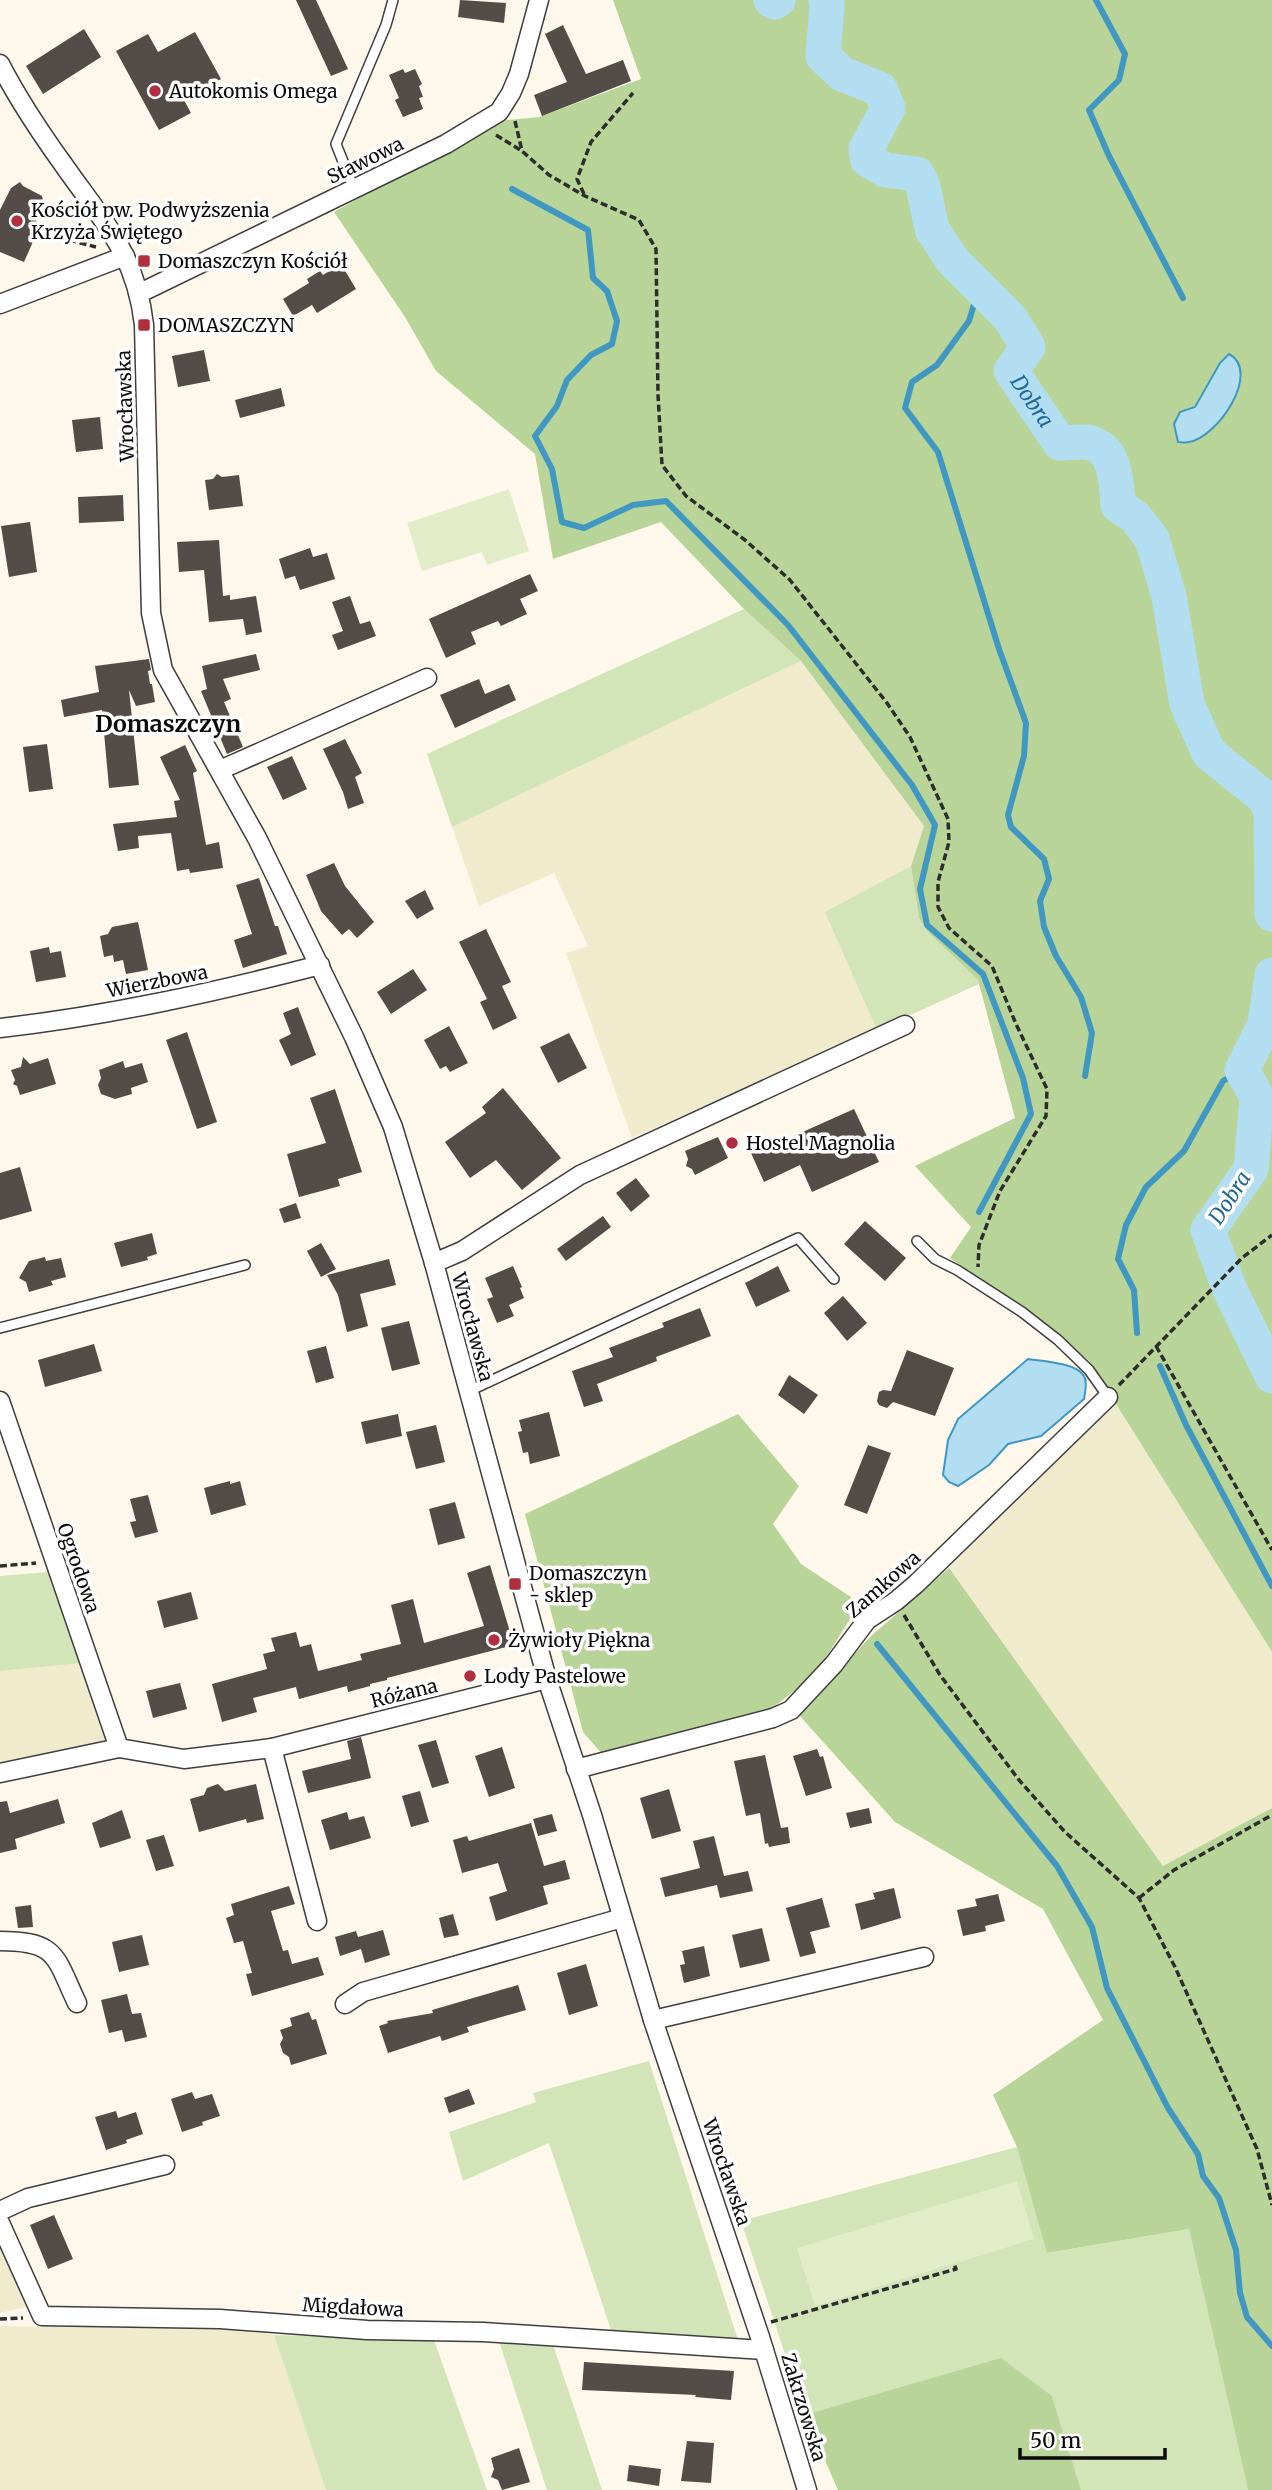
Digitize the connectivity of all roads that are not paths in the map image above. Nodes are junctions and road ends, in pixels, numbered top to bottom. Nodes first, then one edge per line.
1 (393, 0) edge
2 (539, 0) edge
3 (0, 64) edge
4 (354, 188) junction
5 (124, 252) junction
6 (140, 293) junction
7 (0, 304) edge
8 (427, 678) dead end
9 (220, 770) junction
10 (320, 965) junction
11 (905, 1025) dead end
12 (0, 1028) edge
13 (917, 1241) dead end
14 (434, 1263) junction
15 (245, 1265) dead end
16 (834, 1279) dead end
17 (0, 1328) edge
18 (468, 1391) junction
19 (1108, 1397) joint
20 (0, 1401) edge
21 (8, 1450) edge
22 (547, 1679) junction
23 (119, 1748) junction
24 (272, 1748) junction
25 (576, 1769) junction
26 (0, 1773) edge
27 (622, 1918) junction
28 (317, 1921) dead end
29 (0, 1941) edge
30 (924, 1958) dead end
31 (77, 2003) dead end
32 (345, 2004) dead end
33 (653, 2020) junction
34 (165, 2165) dead end
35 (0, 2211) edge
36 (0, 2223) edge
37 (764, 2336) junction
38 (807, 2490) edge

1 - 4 lane
2 - 4 street, Stawowa
3 - 5 street, Wrocławska
4 - 6 street, Stawowa
5 - 6 street, Wrocławska
5 - 7 street
6 - 9 street, Wrocławska
8 - 9 street
9 - 10 street, Wrocławska
10 - 12 street, Wierzbowa
10 - 14 street, Wrocławska
11 - 14 street
13 - 19 lane
14 - 18 street, Wrocławska
15 - 17 lane
16 - 18 lane
18 - 22 street, Wrocławska
19 - 25 street, Zamkowa
20 - 21 street, Ogrodowa
21 - 23 street, Ogrodowa
22 - 24 street, Różana
22 - 25 street, Wrocławska
23 - 24 street, Różana
23 - 26 street, Różana
24 - 28 street
25 - 27 street, Wrocławska
27 - 32 street
27 - 33 street, Wrocławska
29 - 31 street
30 - 33 street
33 - 37 street, Wrocławska
34 - 35 street
36 - 37 street, Migdałowa
37 - 38 street, Zakrzowska

